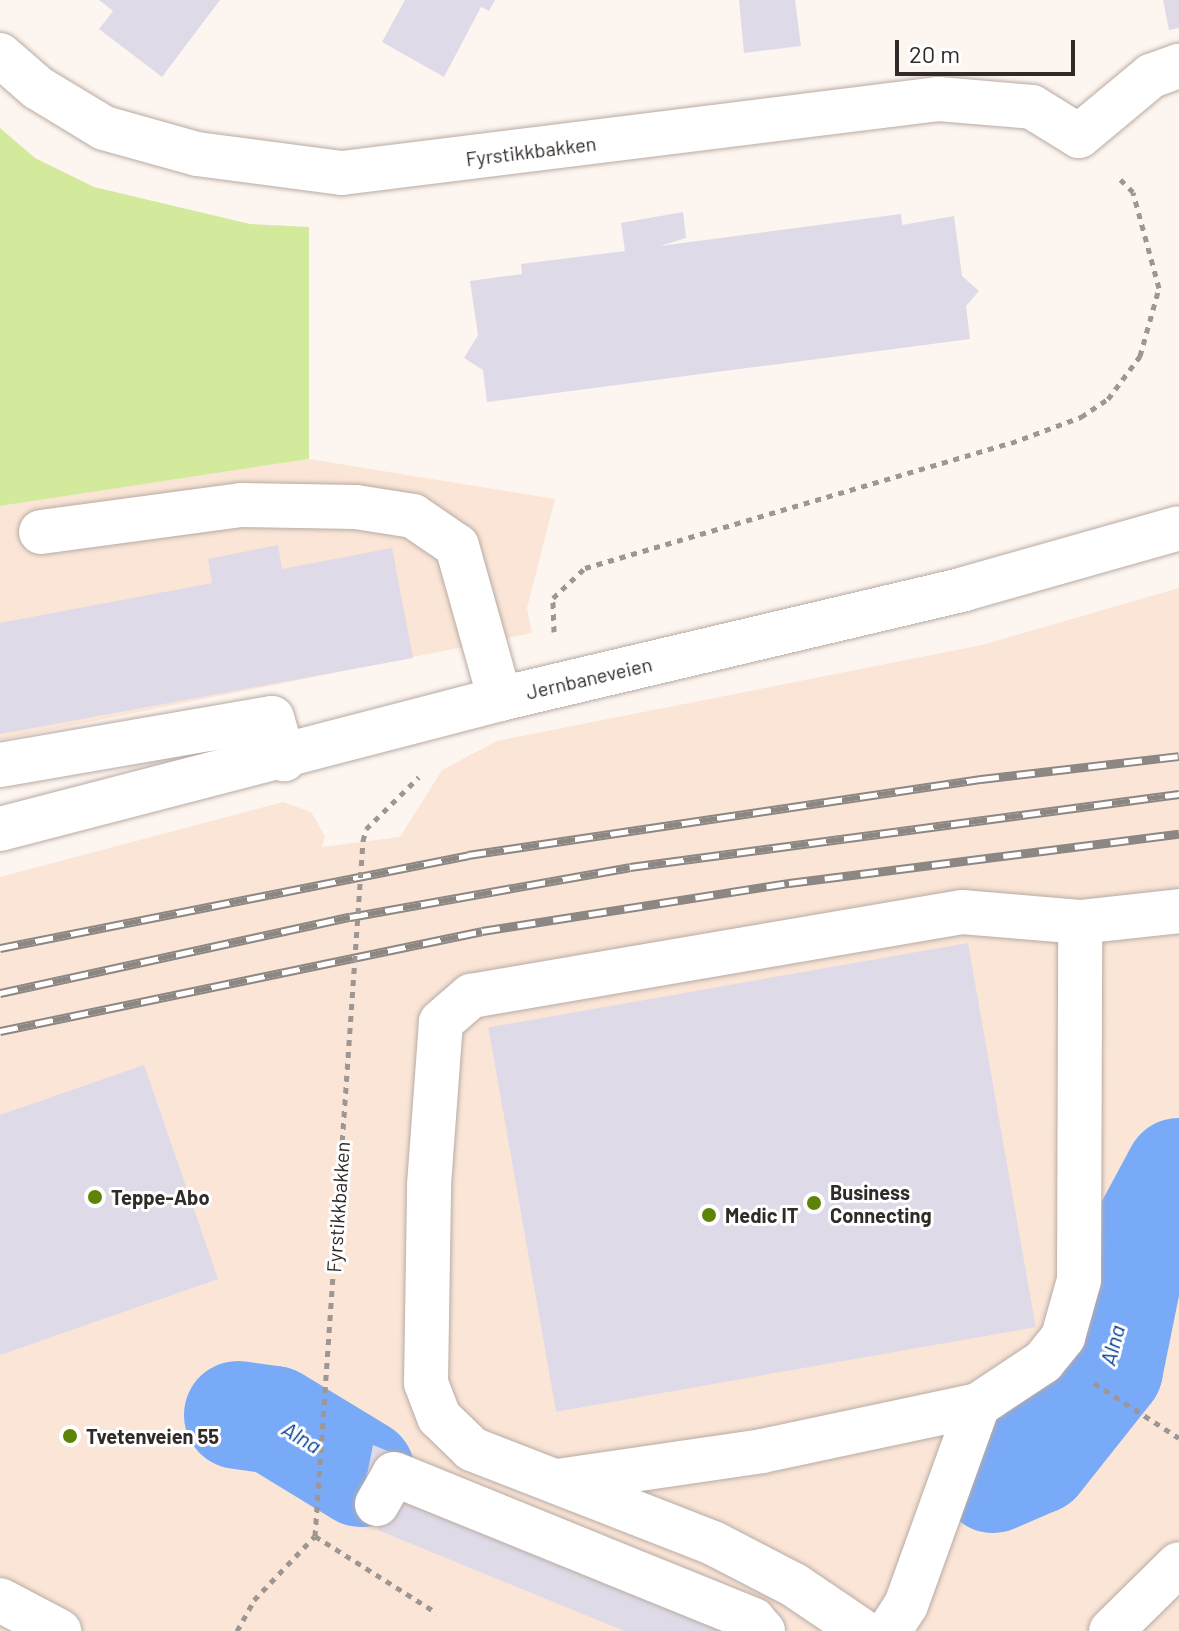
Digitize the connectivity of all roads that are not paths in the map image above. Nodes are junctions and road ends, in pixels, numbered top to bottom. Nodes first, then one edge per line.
1 (0, 55) edge
2 (1179, 66) edge
3 (1179, 528) edge
4 (41, 532) dead end
5 (496, 680) junction
6 (284, 759) junction
7 (0, 765) edge
8 (0, 829) edge
9 (1179, 911) edge
10 (1080, 922) junction
11 (978, 1405) junction
12 (555, 1482) junction
13 (377, 1504) dead end
14 (1179, 1564) edge
15 (0, 1600) edge
16 (59, 1631) edge
17 (763, 1631) edge
18 (862, 1631) edge
19 (889, 1631) edge
20 (1111, 1631) edge

1 - 2 street, Fyrstikkbakken
3 - 5 street, Jernbaneveien
4 - 5 street
5 - 6 street, Jernbaneveien
6 - 7 street
6 - 8 street, Jernbaneveien
9 - 10 street
10 - 11 street
10 - 12 street
11 - 12 street
11 - 19 street
12 - 18 street
13 - 17 street
14 - 20 street
15 - 16 street

